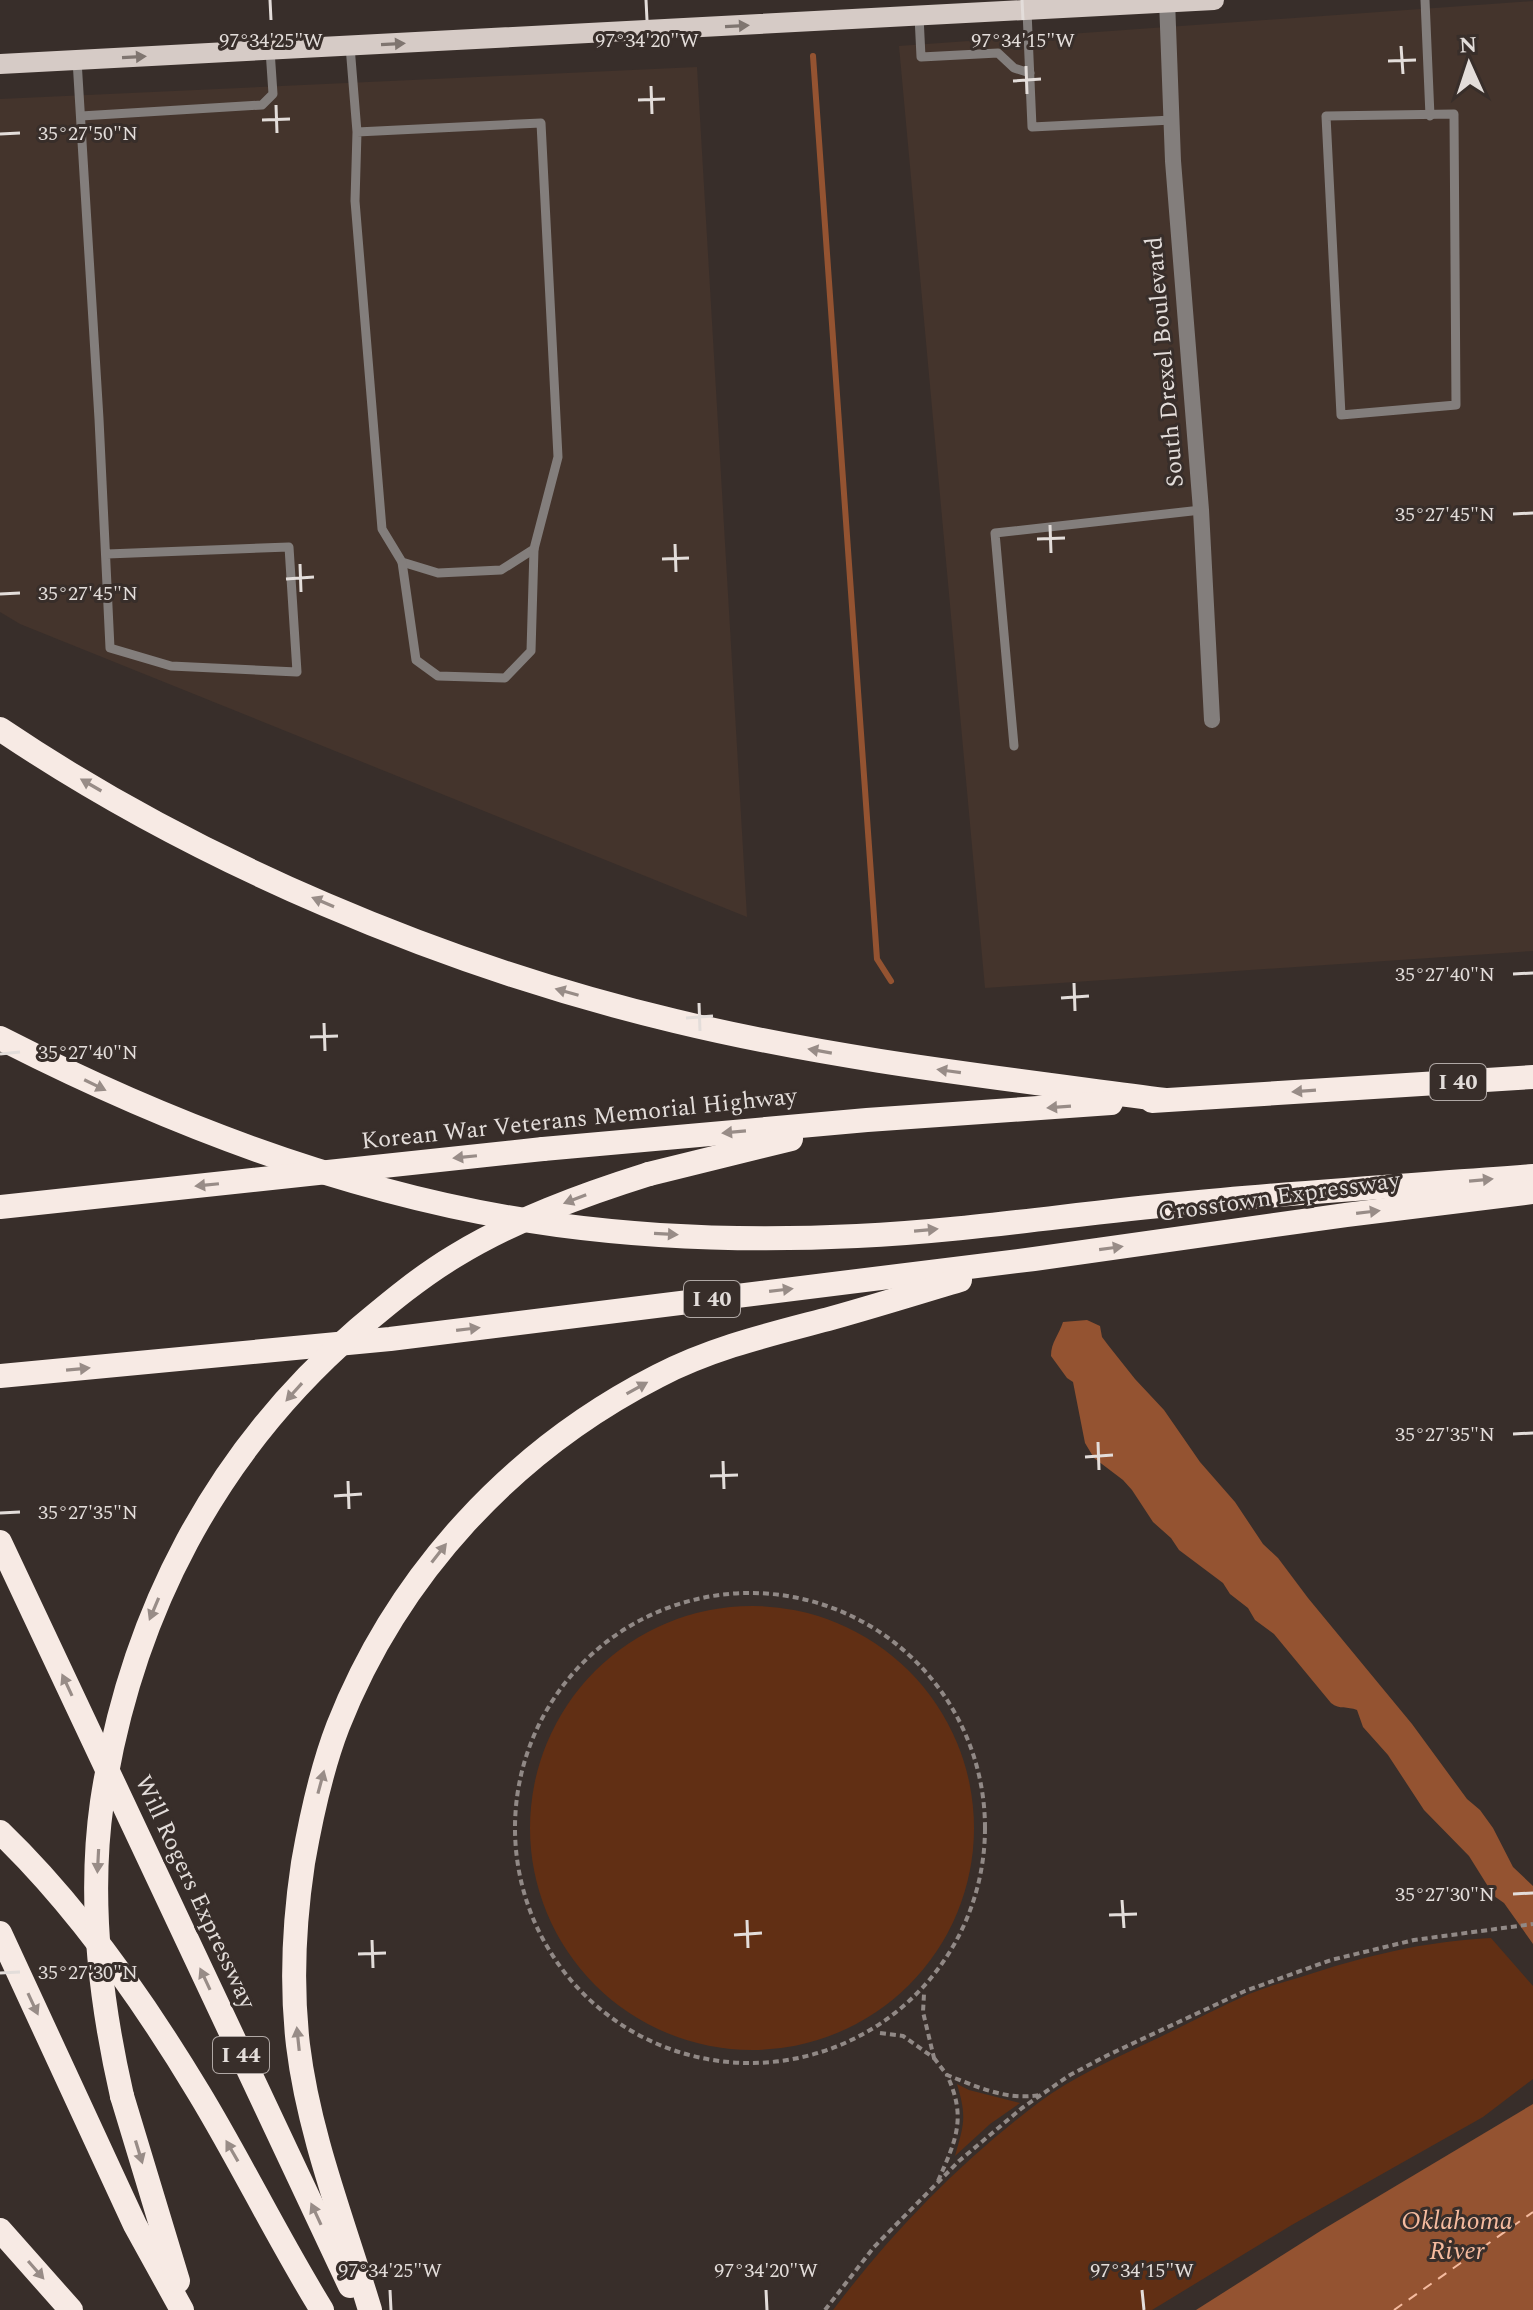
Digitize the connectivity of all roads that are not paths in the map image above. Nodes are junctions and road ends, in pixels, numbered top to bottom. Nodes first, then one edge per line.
1 (1214, 0) edge
2 (1425, 0) edge
3 (1168, 2) edge
4 (1027, 11) junction
5 (919, 16) junction
6 (350, 46) junction
7 (270, 50) junction
8 (77, 60) junction
9 (0, 64) edge
10 (1030, 73) junction
11 (81, 116) junction
12 (1430, 116) junction
13 (1172, 120) junction
14 (357, 132) junction
15 (1201, 510) junction
16 (534, 549) junction
17 (107, 554) junction
18 (402, 562) junction
19 (1212, 720) dead end
20 (0, 729) edge
21 (1014, 746) dead end
22 (0, 1038) edge
23 (1533, 1077) edge
24 (1165, 1100) junction
25 (867, 1120) junction
26 (1533, 1176) edge
27 (1533, 1192) edge
28 (0, 1207) edge
29 (1034, 1259) junction
30 (0, 1376) edge
31 (0, 1542) edge
32 (0, 1832) edge
33 (0, 1933) edge
34 (0, 2230) edge
35 (71, 2310) edge
36 (184, 2310) edge
37 (322, 2310) edge
38 (361, 2310) edge
39 (370, 2310) edge

1 - 3 main road
2 - 12 lane
3 - 4 main road
3 - 13 street, South Drexel Boulevard
4 - 5 main road
4 - 10 lane
6 -> 5 main road
5 - 10 lane
6 - 7 main road
6 - 14 lane
8 -> 7 main road
7 - 11 lane
8 - 9 main road
8 - 11 lane
10 - 13 lane
11 - 17 lane
12 - 12 lane
13 - 15 street, South Drexel Boulevard
14 - 16 lane
14 - 18 lane
15 - 19 street, South Drexel Boulevard
15 - 21 lane
16 - 18 lane
16 - 18 lane
17 - 17 lane
24 -> 20 highway
22 -> 26 highway
23 -> 24 highway, I 40
24 -> 25 highway, Korean War Veterans Memorial Highway / I 40
25 -> 28 highway, Korean War Veterans Memorial Highway / I 40, bridge
25 -> 36 highway, bridge
29 -> 27 highway, Crosstown Expressway / I 40
30 -> 29 highway, I 40
39 -> 29 highway
38 -> 31 highway, Will Rogers Expressway / I 44
37 -> 32 highway
33 -> 36 highway
34 -> 35 highway

